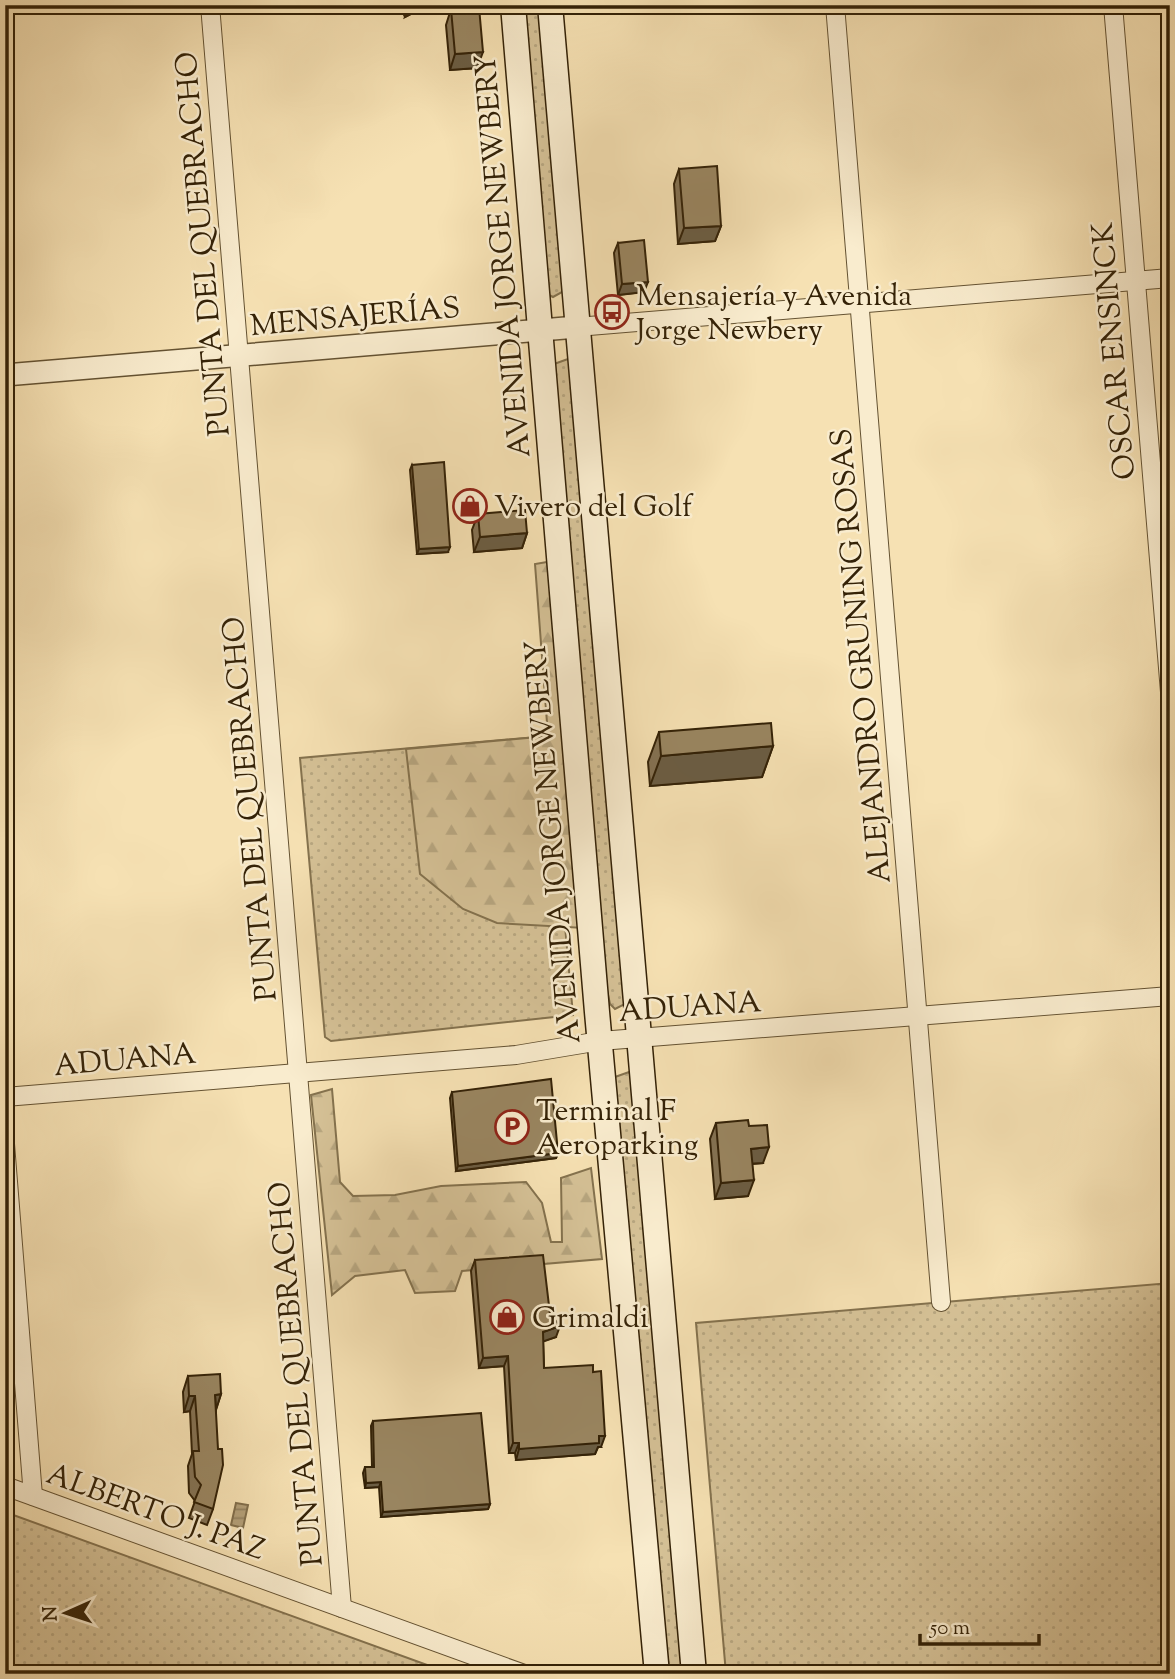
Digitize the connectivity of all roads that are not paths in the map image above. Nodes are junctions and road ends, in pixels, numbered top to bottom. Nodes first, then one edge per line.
1 (210, 5) edge
2 (513, 5) edge
3 (550, 5) edge
4 (835, 5) edge
5 (1113, 5) edge
6 (1170, 278) edge
7 (1136, 280) junction
8 (860, 303) junction
9 (577, 327) junction
10 (540, 330) junction
11 (239, 355) junction
12 (5, 375) edge
13 (1170, 692) edge
14 (1170, 996) edge
15 (918, 1018) junction
16 (638, 1038) junction
17 (600, 1041) junction
18 (299, 1073) junction
19 (5, 1097) edge
20 (5, 1144) edge
21 (941, 1302) dead end
22 (5, 1486) edge
23 (33, 1496) junction
24 (342, 1608) junction
25 (524, 1674) edge
26 (657, 1674) edge
27 (694, 1674) edge

1 - 11 street, PUNTA DEL QUEBRACHO
2 - 10 main road, AVENIDA JORGE NEWBERY
3 - 9 main road
4 - 8 street, ALEJANDRO GRUNING ROSAS
5 - 7 street, OSCAR ENSINCK
6 - 7 street, MENSAJERÍAS
7 - 8 street, MENSAJERÍAS
7 - 13 street, OSCAR ENSINCK
8 - 9 street, MENSAJERÍAS
8 - 15 street, ALEJANDRO GRUNING ROSAS
9 - 10 street, MENSAJERÍAS
9 - 16 main road
10 - 11 street, MENSAJERÍAS
10 - 17 main road, AVENIDA JORGE NEWBERY
11 - 12 street, MENSAJERÍAS
11 - 18 street, PUNTA DEL QUEBRACHO
14 - 15 street, ADUANA
15 - 16 street, ADUANA
15 - 21 street, ALEJANDRO GRUNING ROSAS
16 - 17 street, ADUANA
16 - 27 main road
17 - 18 street, ADUANA
17 - 26 main road, AVENIDA JORGE NEWBERY
18 - 19 street, ADUANA
18 - 24 street, PUNTA DEL QUEBRACHO
20 - 23 street
22 - 23 street, ALBERTO J. PAZ
23 - 24 street, ALBERTO J. PAZ
24 - 25 street, ALBERTO J. PAZ

